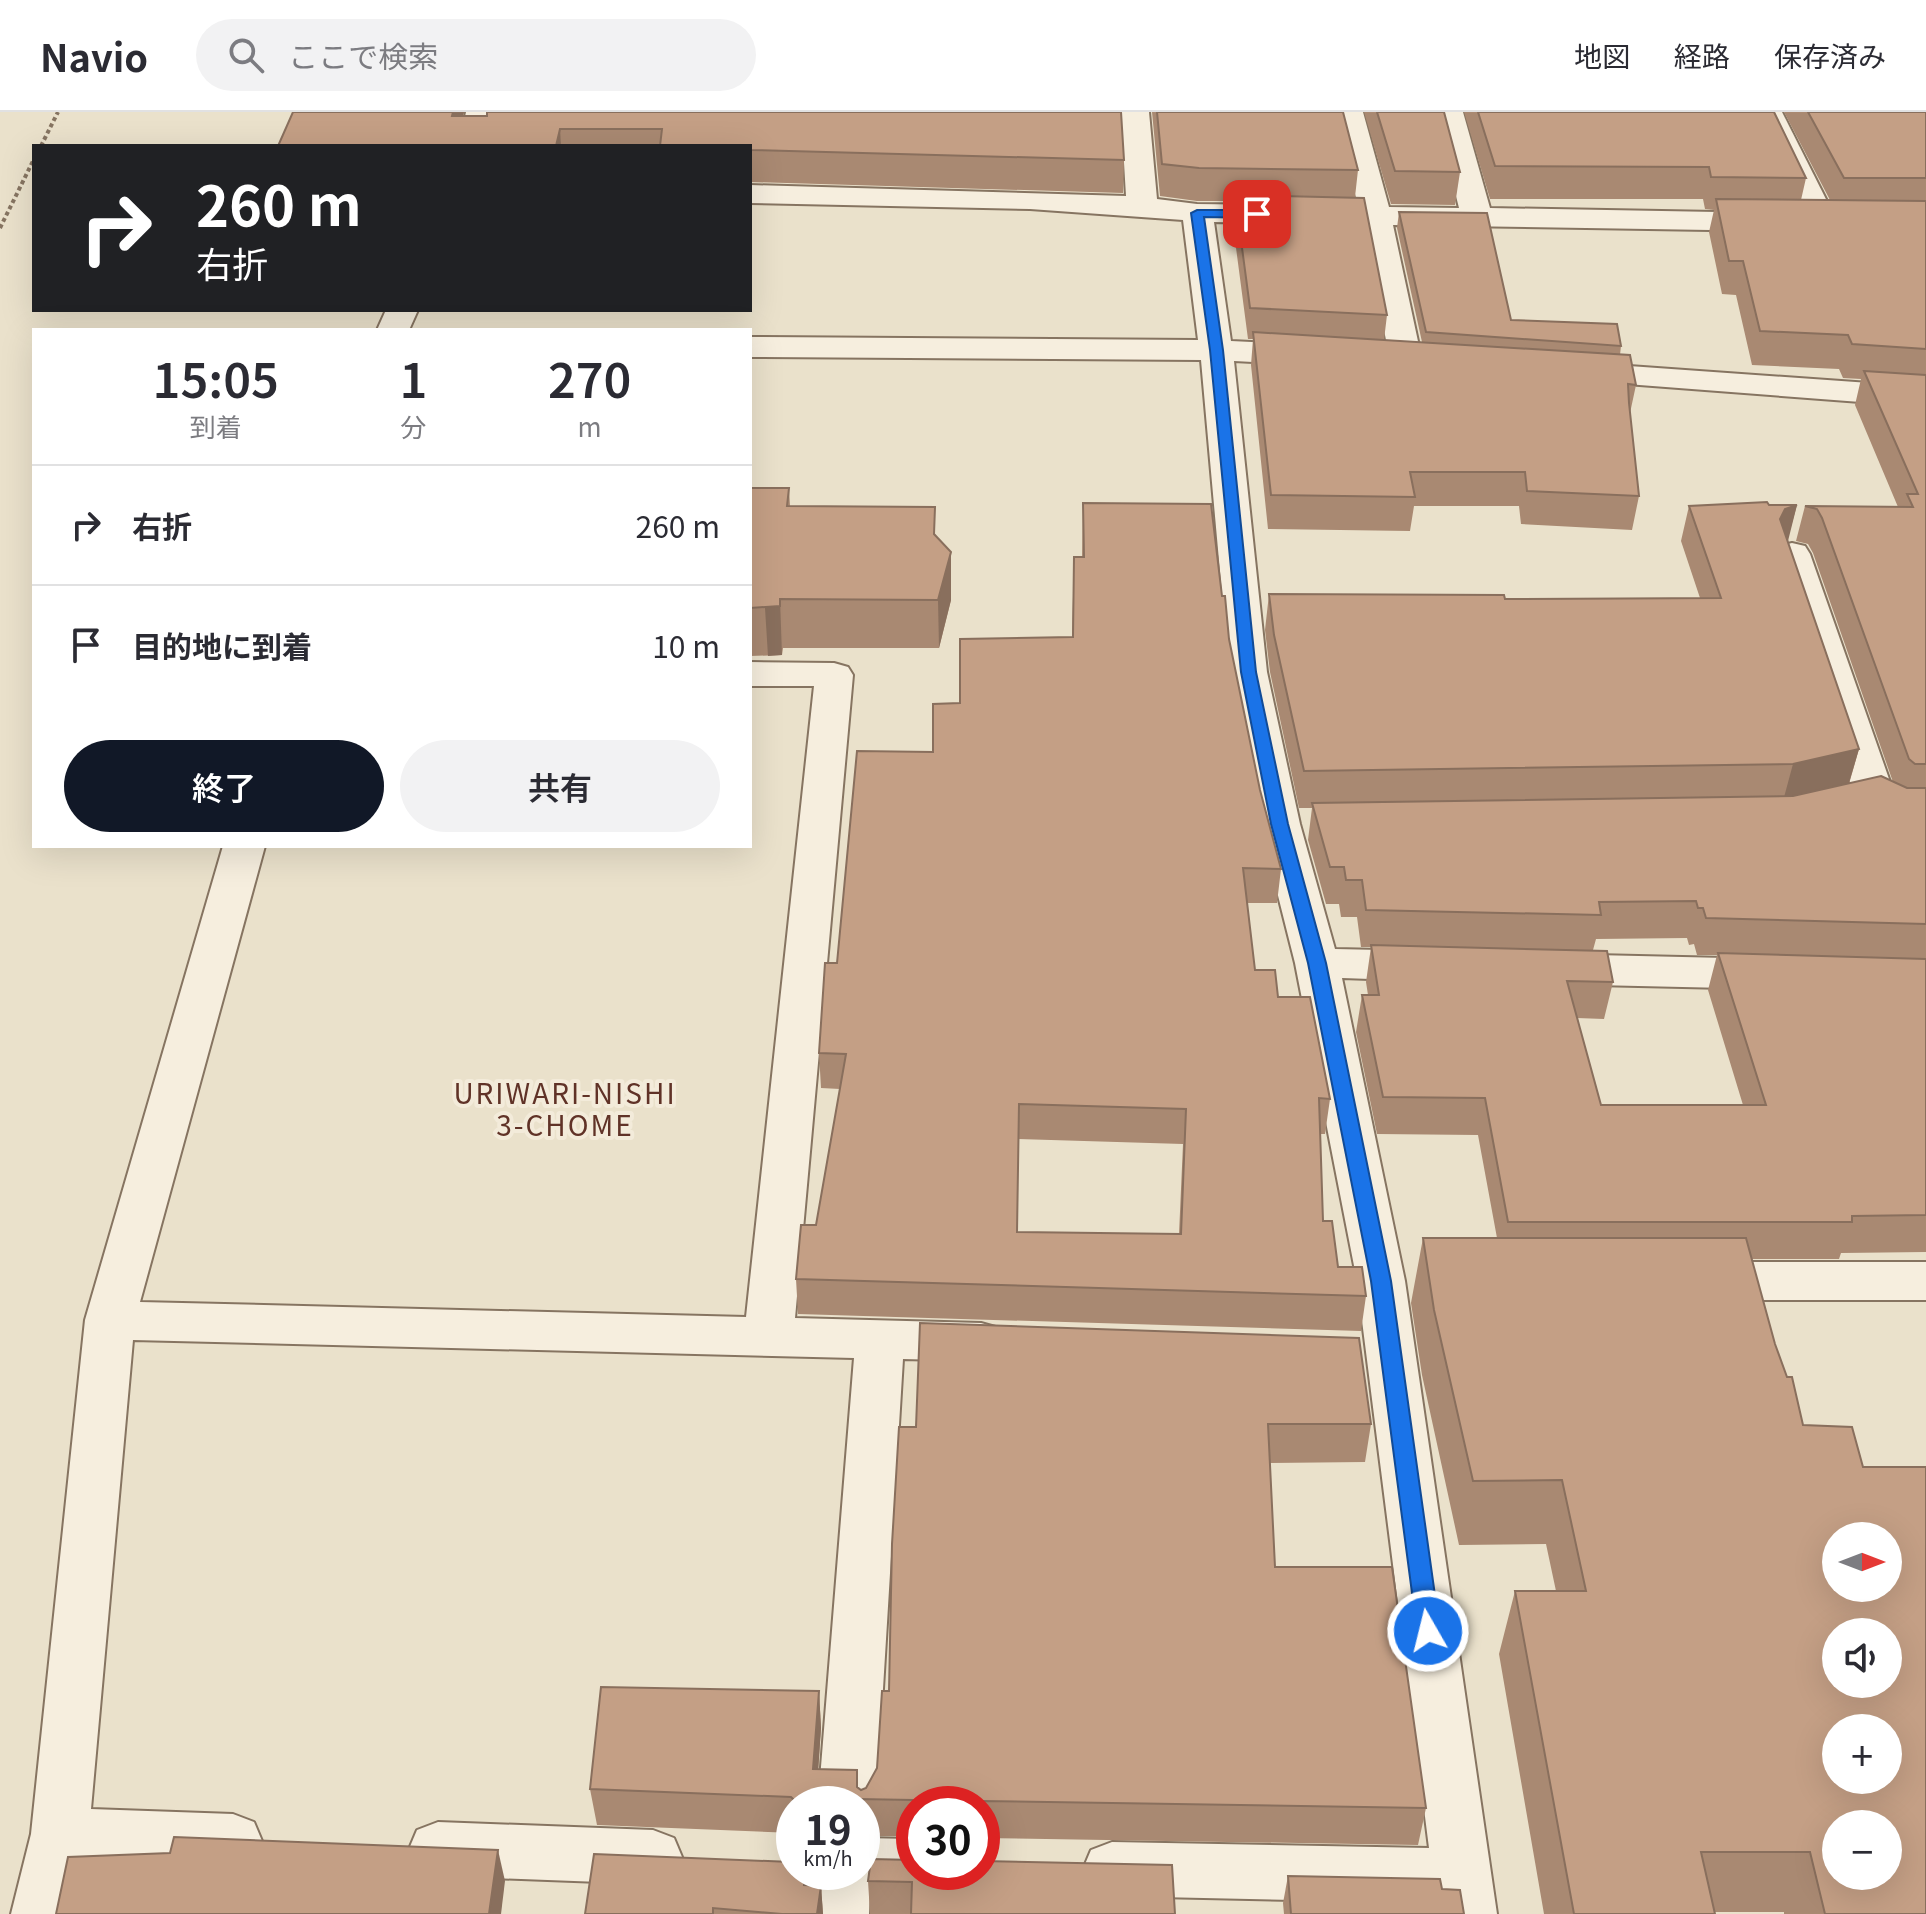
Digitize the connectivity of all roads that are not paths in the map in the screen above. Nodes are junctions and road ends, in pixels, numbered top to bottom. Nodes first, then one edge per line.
1 (480, 112) edge
2 (1135, 112) edge
3 (1349, 112) edge
4 (1449, 112) edge
5 (1768, 112) edge
6 (474, 144) edge
7 (752, 194) edge
8 (1142, 206) junction
9 (1197, 213) junction
10 (1376, 216) junction
11 (1477, 217) junction
12 (752, 347) edge
13 (1216, 350) junction
14 (1548, 370) edge
15 (1926, 397) edge
16 (1792, 554) edge
17 (752, 674) edge
18 (1798, 813) edge
19 (243, 848) edge
20 (1317, 963) junction
21 (1472, 967) edge
22 (1519, 968) edge
23 (1815, 975) edge
24 (1661, 1281) edge
25 (1926, 1281) edge
26 (110, 1320) junction
27 (769, 1336) junction
28 (880, 1338) junction
29 (1024, 1343) edge
30 (848, 1786) edge
31 (60, 1834) junction
32 (283, 1843) edge
33 (395, 1847) edge
34 (698, 1859) edge
35 (1062, 1868) edge
36 (841, 1890) edge
37 (1464, 1895) edge
38 (41, 1914) edge
39 (839, 1914) edge

1 - 6 street
2 - 8 street
3 - 10 street
4 - 11 street
5 - 11 street
7 - 8 street
8 - 9 street
9 - 10 street
9 - 13 street
10 - 11 street
10 - 13 street
12 - 13 street
13 - 20 street
14 - 15 street
16 - 18 street
17 - 27 street
19 - 26 street
20 - 21 street
20 - 37 street
22 - 23 street
24 - 25 street
26 - 27 street
26 - 31 street
27 - 28 street
28 - 29 street
28 - 30 street
31 - 32 street
31 - 38 street
33 - 34 street
35 - 37 street
36 - 39 street

